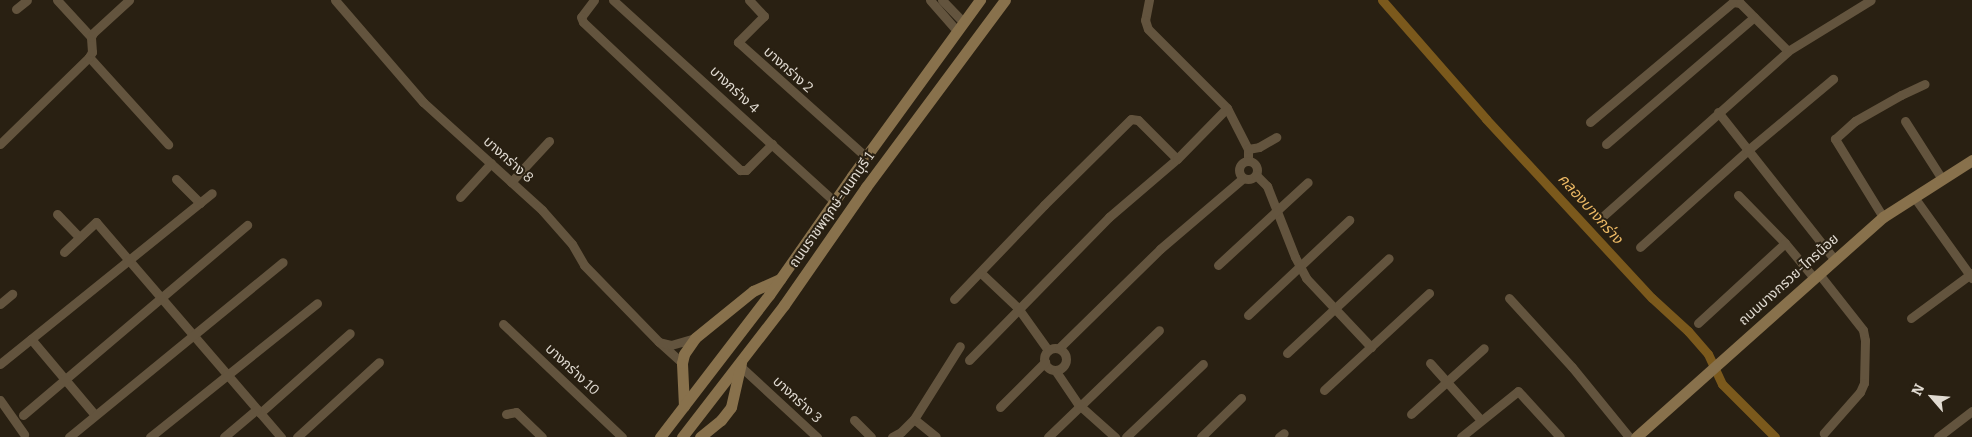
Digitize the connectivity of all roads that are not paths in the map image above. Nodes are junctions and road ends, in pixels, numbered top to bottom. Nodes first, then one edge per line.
1 (27, 0) edge
2 (57, 0) edge
3 (130, 0) edge
4 (335, 0) edge
5 (594, 0) edge
6 (614, 0) edge
7 (749, 0) edge
8 (930, 0) edge
9 (942, 0) edge
10 (980, 0) edge
11 (1005, 0) edge
12 (1149, 0) edge
13 (1871, 0) edge
14 (16, 9) dead end
15 (1754, 17) junction
16 (960, 26) junction
17 (90, 37) junction
18 (1788, 51) junction
19 (89, 57) junction
20 (1833, 79) dead end
21 (1925, 84) dead end
22 (1227, 108) junction
23 (1718, 112) junction
24 (1905, 121) dead end
25 (1590, 122) dead end
26 (1276, 137) dead end
27 (549, 141) dead end
28 (0, 144) edge
29 (168, 144) dead end
30 (772, 144) junction
31 (1606, 144) dead end
32 (1248, 149) junction
33 (1748, 150) junction
34 (866, 157) junction
35 (1177, 159) junction
36 (1972, 160) edge
37 (1248, 161) junction
38 (491, 163) junction
39 (1256, 175) junction
40 (1244, 178) junction
41 (176, 179) dead end
42 (1942, 179) junction
43 (511, 182) junction
44 (1308, 182) dead end
45 (212, 193) dead end
46 (1738, 195) dead end
47 (460, 197) dead end
48 (1914, 197) junction
49 (834, 201) junction
50 (200, 203) junction
51 (1277, 209) junction
52 (57, 214) dead end
53 (1602, 217) dead end
54 (1882, 217) junction
55 (1349, 220) dead end
56 (247, 225) dead end
57 (79, 237) junction
58 (1785, 244) junction
59 (1640, 247) dead end
60 (64, 252) dead end
61 (1389, 258) dead end
62 (1834, 259) junction
63 (129, 260) junction
64 (283, 262) dead end
65 (1218, 265) dead end
66 (1299, 268) junction
67 (980, 273) junction
68 (1971, 275) edge
69 (1816, 276) junction
70 (780, 279) junction
71 (1429, 293) dead end
72 (12, 294) dead end
73 (161, 298) junction
74 (1509, 298) dead end
75 (954, 299) dead end
76 (317, 303) dead end
77 (0, 304) edge
78 (1018, 308) junction
79 (1335, 310) junction
80 (1248, 315) dead end
81 (1912, 318) dead end
82 (1698, 323) dead end
83 (503, 324) dead end
84 (1159, 330) dead end
85 (350, 333) dead end
86 (193, 335) junction
87 (694, 338) junction
88 (31, 339) junction
89 (659, 342) junction
90 (960, 346) dead end
91 (1371, 347) junction
92 (1059, 348) junction
93 (1484, 348) dead end
94 (1048, 350) junction
95 (1287, 353) dead end
96 (969, 360) dead end
97 (379, 362) dead end
98 (1045, 362) junction
99 (682, 363) junction
100 (1430, 363) dead end
101 (0, 364) edge
102 (741, 364) junction
103 (1203, 364) dead end
104 (1055, 370) junction
105 (228, 375) junction
106 (65, 380) junction
107 (758, 382) junction
108 (1447, 382) junction
109 (737, 385) junction
110 (1324, 390) dead end
111 (1241, 398) dead end
112 (0, 400) edge
113 (684, 406) junction
114 (1000, 407) dead end
115 (1081, 407) junction
116 (259, 411) junction
117 (1972, 412) edge
118 (506, 414) dead end
119 (1411, 414) dead end
120 (23, 415) dead end
121 (95, 415) junction
122 (914, 419) junction
123 (854, 420) dead end
124 (1481, 420) junction
125 (1824, 433) dead end
126 (23, 436) edge
127 (69, 437) edge
128 (150, 437) edge
129 (224, 437) edge
130 (281, 437) edge
131 (297, 437) edge
132 (542, 437) edge
133 (622, 437) edge
134 (660, 437) edge
135 (682, 437) edge
136 (700, 437) edge
137 (817, 437) edge
138 (871, 437) edge
139 (892, 437) edge
140 (936, 437) edge
141 (1048, 437) edge
142 (1115, 437) edge
143 (1126, 437) edge
144 (1201, 437) edge
145 (1461, 437) edge
146 (1560, 437) edge
147 (1629, 437) edge
148 (1636, 437) edge
149 (1938, 437) edge

1 - 14 street
2 - 17 street
3 - 17 street
4 - 38 street, บางกร่าง 8
5 - 30 street
6 - 30 street, บางกร่าง 4
7 - 34 street, บางกร่าง 2
8 - 16 street
9 - 16 street
10 - 16 main road, ถนนราชพฤกษ์-นนทบุรี 1
11 - 102 main road, ถนนราชพฤกษ์-นนทบุรี 1
12 - 22 street
13 - 18 street
15 - 18 street
15 - 25 street
15 - 31 street
16 - 34 main road, ถนนราชพฤกษ์-นนทบุรี 1
17 - 19 street
18 - 23 street
19 - 28 street
19 - 29 street
20 - 33 street
21 - 54 street
22 - 32 street
22 - 35 street
23 - 33 street
23 - 53 street
24 - 42 street
26 - 32 street
27 - 43 street
30 - 49 street, บางกร่าง 4
32 - 37 street
33 - 59 street
33 - 62 street
34 - 49 main road, ถนนราชพฤกษ์-นนทบุรี 1
35 - 67 street
35 - 78 street
36 - 42 main road, ถนนบางกรวย-ไทรน้อย
37 - 39 street
37 - 40 street
38 - 43 street, บางกร่าง 8
38 - 47 street
39 - 40 street
39 - 51 street
40 - 92 street
41 - 50 street
42 - 48 main road, ถนนบางกรวย-ไทรน้อย
43 - 89 street, บางกร่าง 8
44 - 51 street
45 - 50 street
46 - 58 street
48 - 54 main road, ถนนบางกรวย-ไทรน้อย
48 - 68 street
49 - 70 main road, ถนนราชพฤกษ์-นนทบุรี 1
50 - 63 street
51 - 65 street
51 - 66 street
52 - 57 street
54 - 62 main road, ถนนบางกรวย-ไทรน้อย
55 - 66 street
56 - 73 street
57 - 60 street
57 - 63 street
58 - 69 street
58 - 82 street
61 - 79 street
62 - 69 main road, ถนนบางกรวย-ไทรน้อย
63 - 73 street
63 - 88 street
64 - 86 street
66 - 79 street
66 - 80 street
67 - 75 street
67 - 78 street
68 - 81 street
69 - 125 street
69 - 148 main road, ถนนบางกรวย-ไทรน้อย
70 - 87 main road
70 - 113 main road, ถนนราชพฤกษ์-นนทบุรี 1
71 - 91 street
72 - 77 street
73 - 86 street
73 - 106 street
74 - 147 street
76 - 105 street
78 - 94 street
78 - 96 street
79 - 91 street
79 - 95 street
83 - 133 street, บางกร่าง 10
84 - 115 street
85 - 116 street
86 - 105 street
86 - 121 street
87 - 89 street
87 - 99 main road
88 - 101 street
88 - 106 street
89 - 99 street, บางกร่าง 8
90 - 122 street
91 - 110 street
92 - 94 street
92 - 104 street
93 - 108 street
94 - 98 street
97 - 131 street
98 - 104 street
98 - 114 street
99 - 113 main road
100 - 108 street
102 - 107 street, บางกร่าง 3
102 - 109 main road
102 - 135 main road, ถนนราชพฤกษ์-นนทบุรี 1
103 - 143 street
104 - 115 street
105 - 116 street
105 - 128 street
106 - 120 street
106 - 121 street
107 - 109 street
107 - 137 street, บางกร่าง 3
108 - 119 street
108 - 124 street
109 - 136 main road
111 - 144 street
112 - 126 street
113 - 134 main road, ถนนราชพฤกษ์-นนทบุรี 1
115 - 141 street
115 - 142 street
116 - 129 street
116 - 130 street
117 - 149 street
118 - 132 street
121 - 127 street
122 - 139 street
122 - 140 street
123 - 138 street
124 - 145 street
124 - 146 street

